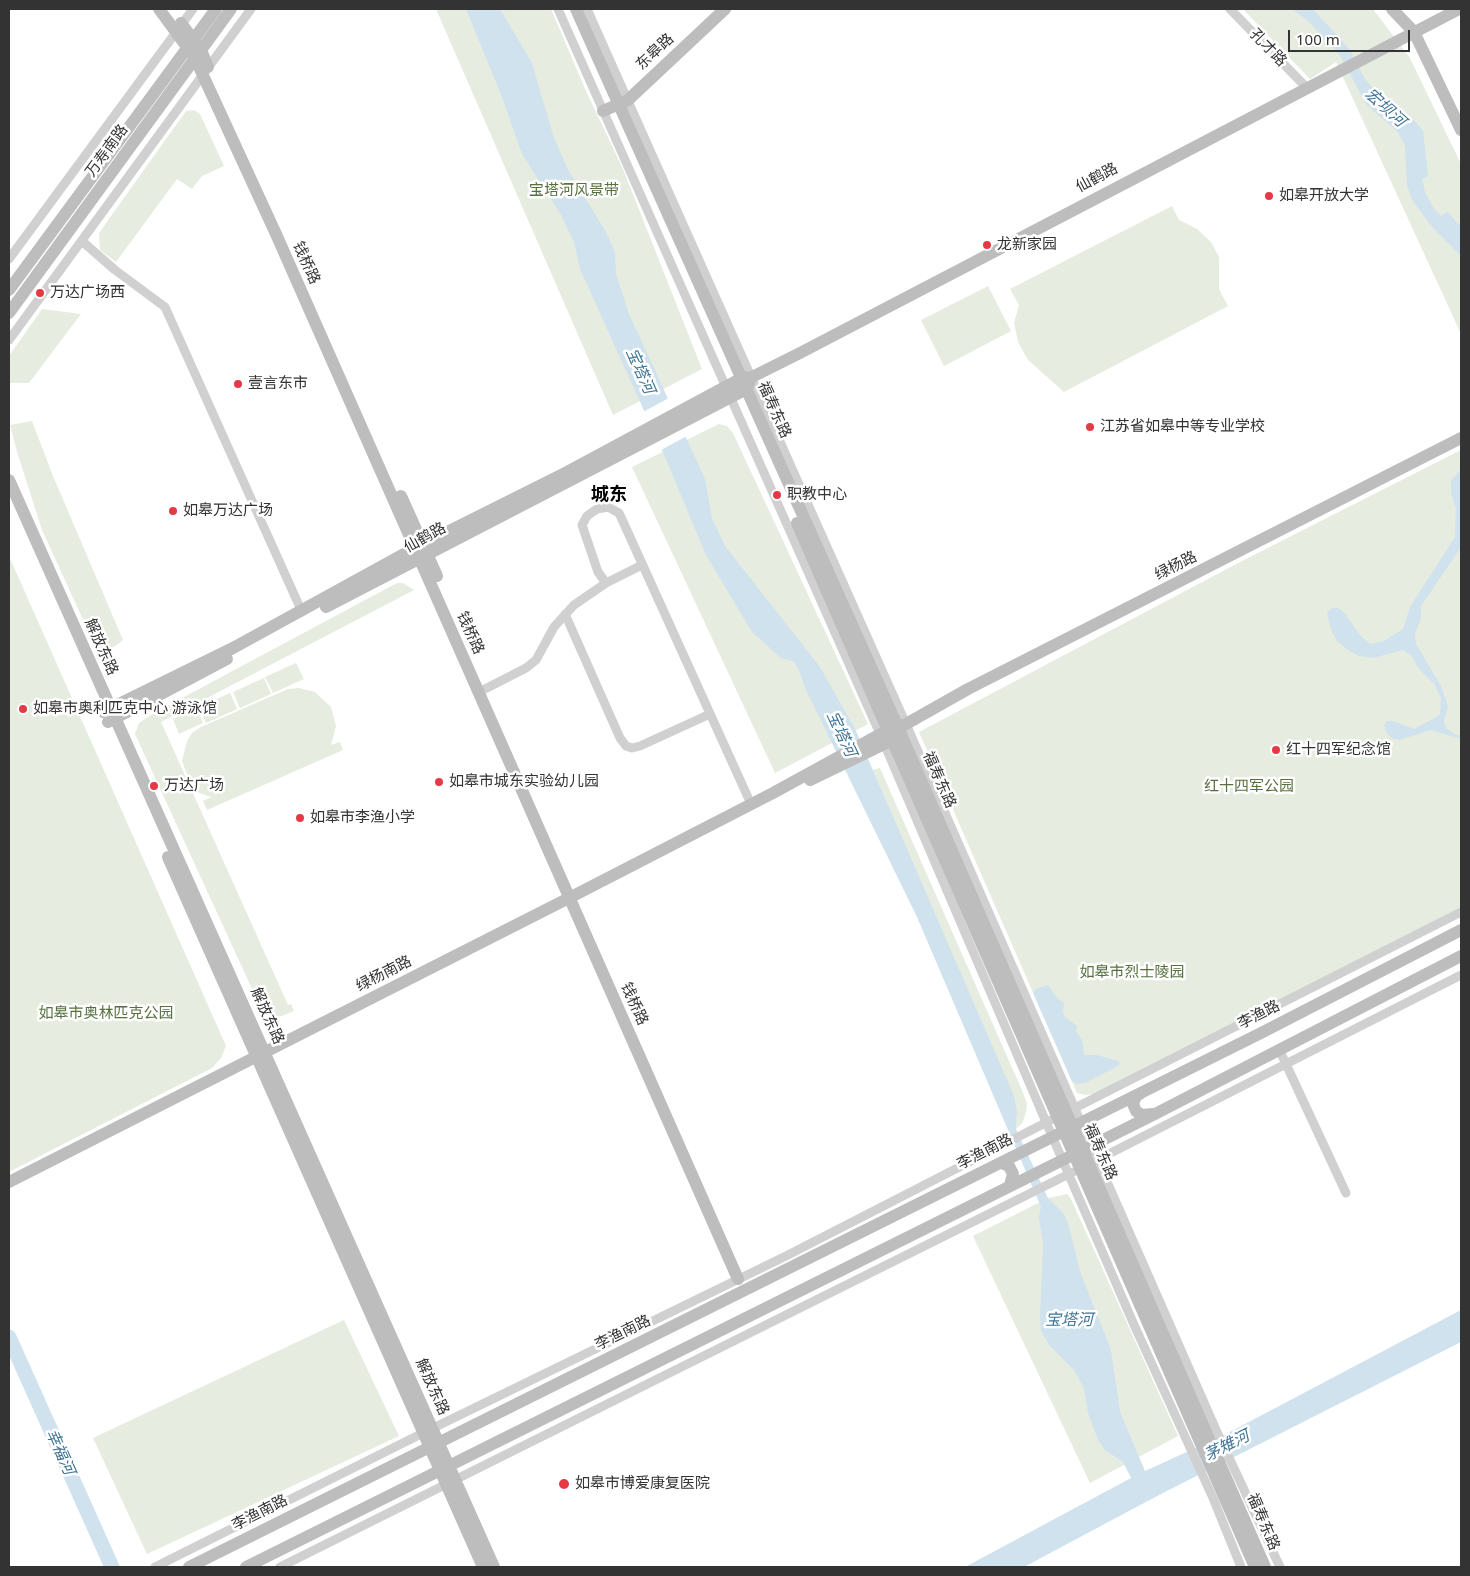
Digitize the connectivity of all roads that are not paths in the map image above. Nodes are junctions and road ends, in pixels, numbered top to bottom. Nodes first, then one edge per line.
1 (158, 9) edge
2 (169, 9) edge
3 (194, 9) edge
4 (216, 9) edge
5 (232, 9) edge
6 (251, 9) edge
7 (558, 9) edge
8 (567, 9) edge
9 (576, 9) edge
10 (587, 9) edge
11 (725, 9) edge
12 (1230, 9) edge
13 (1392, 9) edge
14 (1459, 9) edge
15 (180, 28) junction
16 (1414, 32) junction
17 (194, 48) junction
18 (206, 71) junction
19 (1306, 87) junction
20 (615, 106) junction
21 (1461, 130) edge
22 (82, 242) junction
23 (9, 259) edge
24 (9, 290) edge
25 (9, 313) edge
26 (9, 340) edge
27 (739, 386) junction
28 (1461, 438) edge
29 (9, 480) edge
30 (9, 501) edge
31 (421, 552) junction
32 (642, 565) junction
33 (606, 583) junction
34 (302, 612) junction
35 (565, 614) junction
36 (485, 689) junction
37 (710, 714) junction
38 (109, 716) junction
39 (888, 735) junction
40 (751, 804) junction
41 (573, 896) junction
42 (1461, 912) edge
43 (1461, 930) edge
44 (1461, 956) edge
45 (1461, 975) edge
46 (1279, 1049) junction
47 (262, 1054) junction
48 (1286, 1064) junction
49 (1145, 1090) junction
50 (1155, 1114) junction
51 (1060, 1116) junction
52 (1066, 1129) junction
53 (1076, 1152) junction
54 (1001, 1163) junction
55 (1083, 1167) junction
56 (9, 1182) edge
57 (1010, 1185) junction
58 (1346, 1193) dead end
59 (741, 1278) junction
60 (427, 1430) junction
61 (1204, 1439) junction
62 (434, 1445) junction
63 (444, 1468) junction
64 (1218, 1472) junction
65 (450, 1482) junction
66 (155, 1567) edge
67 (189, 1567) edge
68 (246, 1567) edge
69 (280, 1567) edge
70 (483, 1567) edge
71 (494, 1567) edge
72 (1241, 1567) edge
73 (1255, 1567) edge
74 (1265, 1567) edge
75 (1280, 1567) edge

1 - 15 street, 钱桥路
2 - 15 street, 钱桥路
3 - 15 street
4 - 17 street, 万寿南路
5 - 17 street, 万寿南路
6 - 18 street
7 - 20 street
8 - 20 street, 福寿东路
9 - 20 street, 福寿东路
10 - 20 street
11 - 20 street, 东皋路
12 - 19 street, 孔才路
13 - 16 street
14 - 16 street, 仙鹤路
15 - 17 street, 钱桥路
15 - 23 street
16 - 19 street, 仙鹤路
16 - 21 street
17 - 18 street, 钱桥路
17 - 24 street, 万寿南路
17 - 25 street, 万寿南路
18 - 22 street
18 - 31 street, 钱桥路
19 - 27 street, 仙鹤路
20 - 27 street, 福寿东路
20 - 27 street
22 - 26 street
22 - 34 street
27 - 31 street, 仙鹤路
27 - 39 street, 福寿东路
27 - 39 street
28 - 39 street, 绿杨路
29 - 38 street, 解放东路
30 - 38 street, 解放东路
31 - 34 street, 仙鹤路
31 - 36 street, 钱桥路
31 - 38 street, 仙鹤路
31 - 41 street, 钱桥路
32 - 33 street
32 - 33 street
32 - 37 street
33 - 35 street
34 - 38 street, 仙鹤路
35 - 36 street
35 - 37 street
36 - 41 street, 钱桥路
37 - 40 street
38 - 47 street, 解放东路
39 - 40 street, 绿杨南路
39 - 51 street, 福寿东路
39 - 51 street
40 - 41 street, 绿杨南路
41 - 47 street, 绿杨南路
41 - 59 street, 钱桥路
42 - 51 street
43 - 49 street, 李渔路
44 - 46 street
45 - 48 street
46 - 48 street
46 - 50 street
47 - 56 street, 绿杨南路
47 - 60 street, 解放东路
48 - 55 street
48 - 58 street
49 - 50 street
49 - 52 street, 李渔路
50 - 53 street
51 - 52 street, 福寿东路
51 - 52 street
51 - 59 street
52 - 53 street, 福寿东路
52 - 53 street
52 - 54 street, 李渔南路
53 - 55 street, 福寿东路
53 - 55 street
53 - 57 street
54 - 57 street
54 - 62 street, 李渔南路
55 - 61 street, 福寿东路
55 - 61 street
55 - 65 street
57 - 63 street
59 - 60 street
60 - 62 street, 解放东路
60 - 66 street
61 - 64 street, 福寿东路
61 - 64 street
62 - 63 street, 解放东路
62 - 67 street, 李渔南路
63 - 65 street, 解放东路
63 - 68 street
64 - 72 street
64 - 73 street, 福寿东路
64 - 74 street, 福寿东路
64 - 75 street
65 - 69 street
65 - 70 street, 解放东路
65 - 71 street, 解放东路

